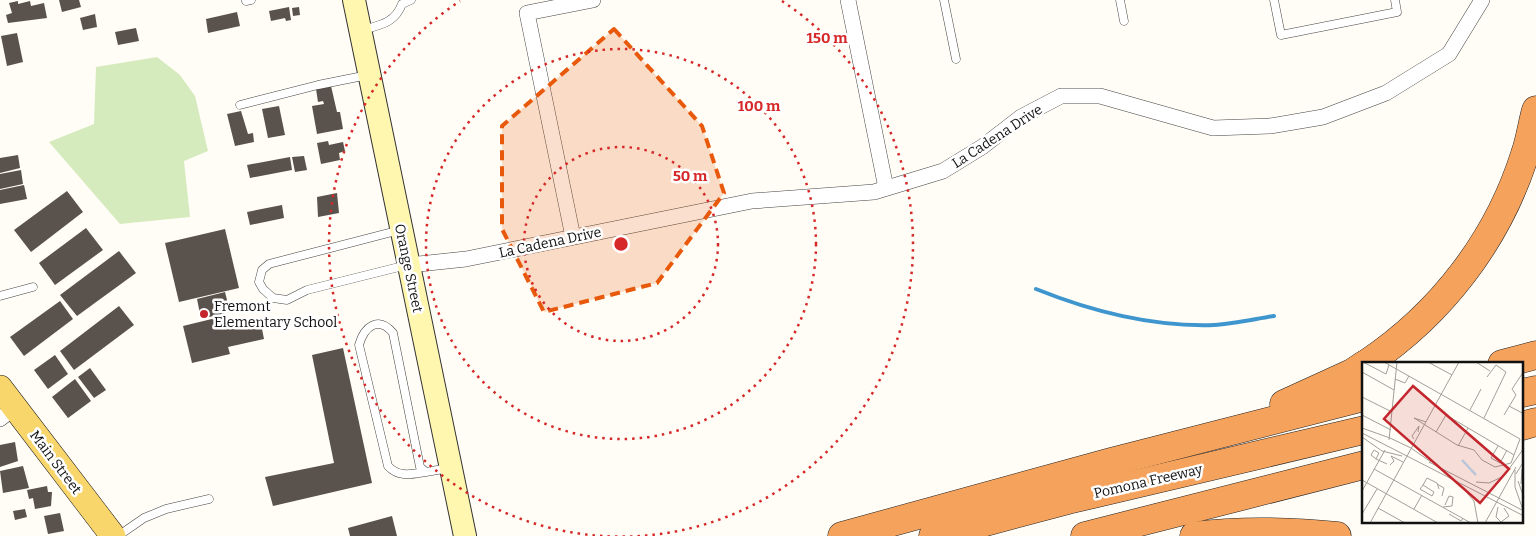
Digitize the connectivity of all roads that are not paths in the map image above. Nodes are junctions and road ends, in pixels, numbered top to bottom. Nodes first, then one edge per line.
1 (354, 0) edge
2 (411, 0) edge
3 (593, 0) edge
4 (848, 0) edge
5 (944, 0) edge
6 (1120, 0) edge
7 (1274, 0) edge
8 (1395, 0) edge
9 (1482, 0) edge
10 (402, 2) edge
11 (1124, 21) dead end
12 (361, 31) junction
13 (956, 59) dead end
14 (370, 75) junction
15 (240, 105) dead end
16 (1536, 110) edge
17 (886, 188) junction
18 (402, 230) junction
19 (573, 237) junction
20 (409, 265) junction
21 (33, 286) dead end
22 (0, 296) edge
23 (1536, 355) edge
24 (1368, 362) edge
25 (1510, 362) edge
26 (1362, 366) edge
27 (0, 388) edge
28 (1362, 398) edge
29 (8, 413) edge
30 (1362, 430) edge
31 (1111, 462) junction
32 (1362, 466) edge
33 (451, 468) junction
34 (426, 472) junction
35 (209, 499) dead end
36 (846, 534) edge
37 (113, 536) edge
38 (118, 536) edge
39 (465, 536) edge
40 (933, 536) edge
41 (1085, 536) edge
42 (1194, 536) edge
43 (1337, 536) edge

1 - 12 street, Orange Street
2 - 10 lane
3 - 19 street
4 - 17 street
5 - 13 lane
6 - 11 lane
7 - 8 lane
9 - 17 street, La Cadena Drive
10 - 12 lane
12 - 14 street, Orange Street
14 - 15 lane
14 - 18 street, Orange Street
16 - 24 highway
17 - 19 street, La Cadena Drive
18 - 20 street, Orange Street
18 - 20 lane
19 - 20 street, La Cadena Drive
20 - 33 street, Orange Street
21 - 22 lane
23 - 25 highway
26 - 31 highway
27 - 29 main road, Main Street
28 - 31 highway
29 - 37 main road, Main Street
30 - 40 highway, Pomona Freeway
31 - 36 highway
32 - 41 highway
33 - 34 lane
33 - 39 street, Orange Street
34 - 34 lane
35 - 38 lane
42 - 43 highway

